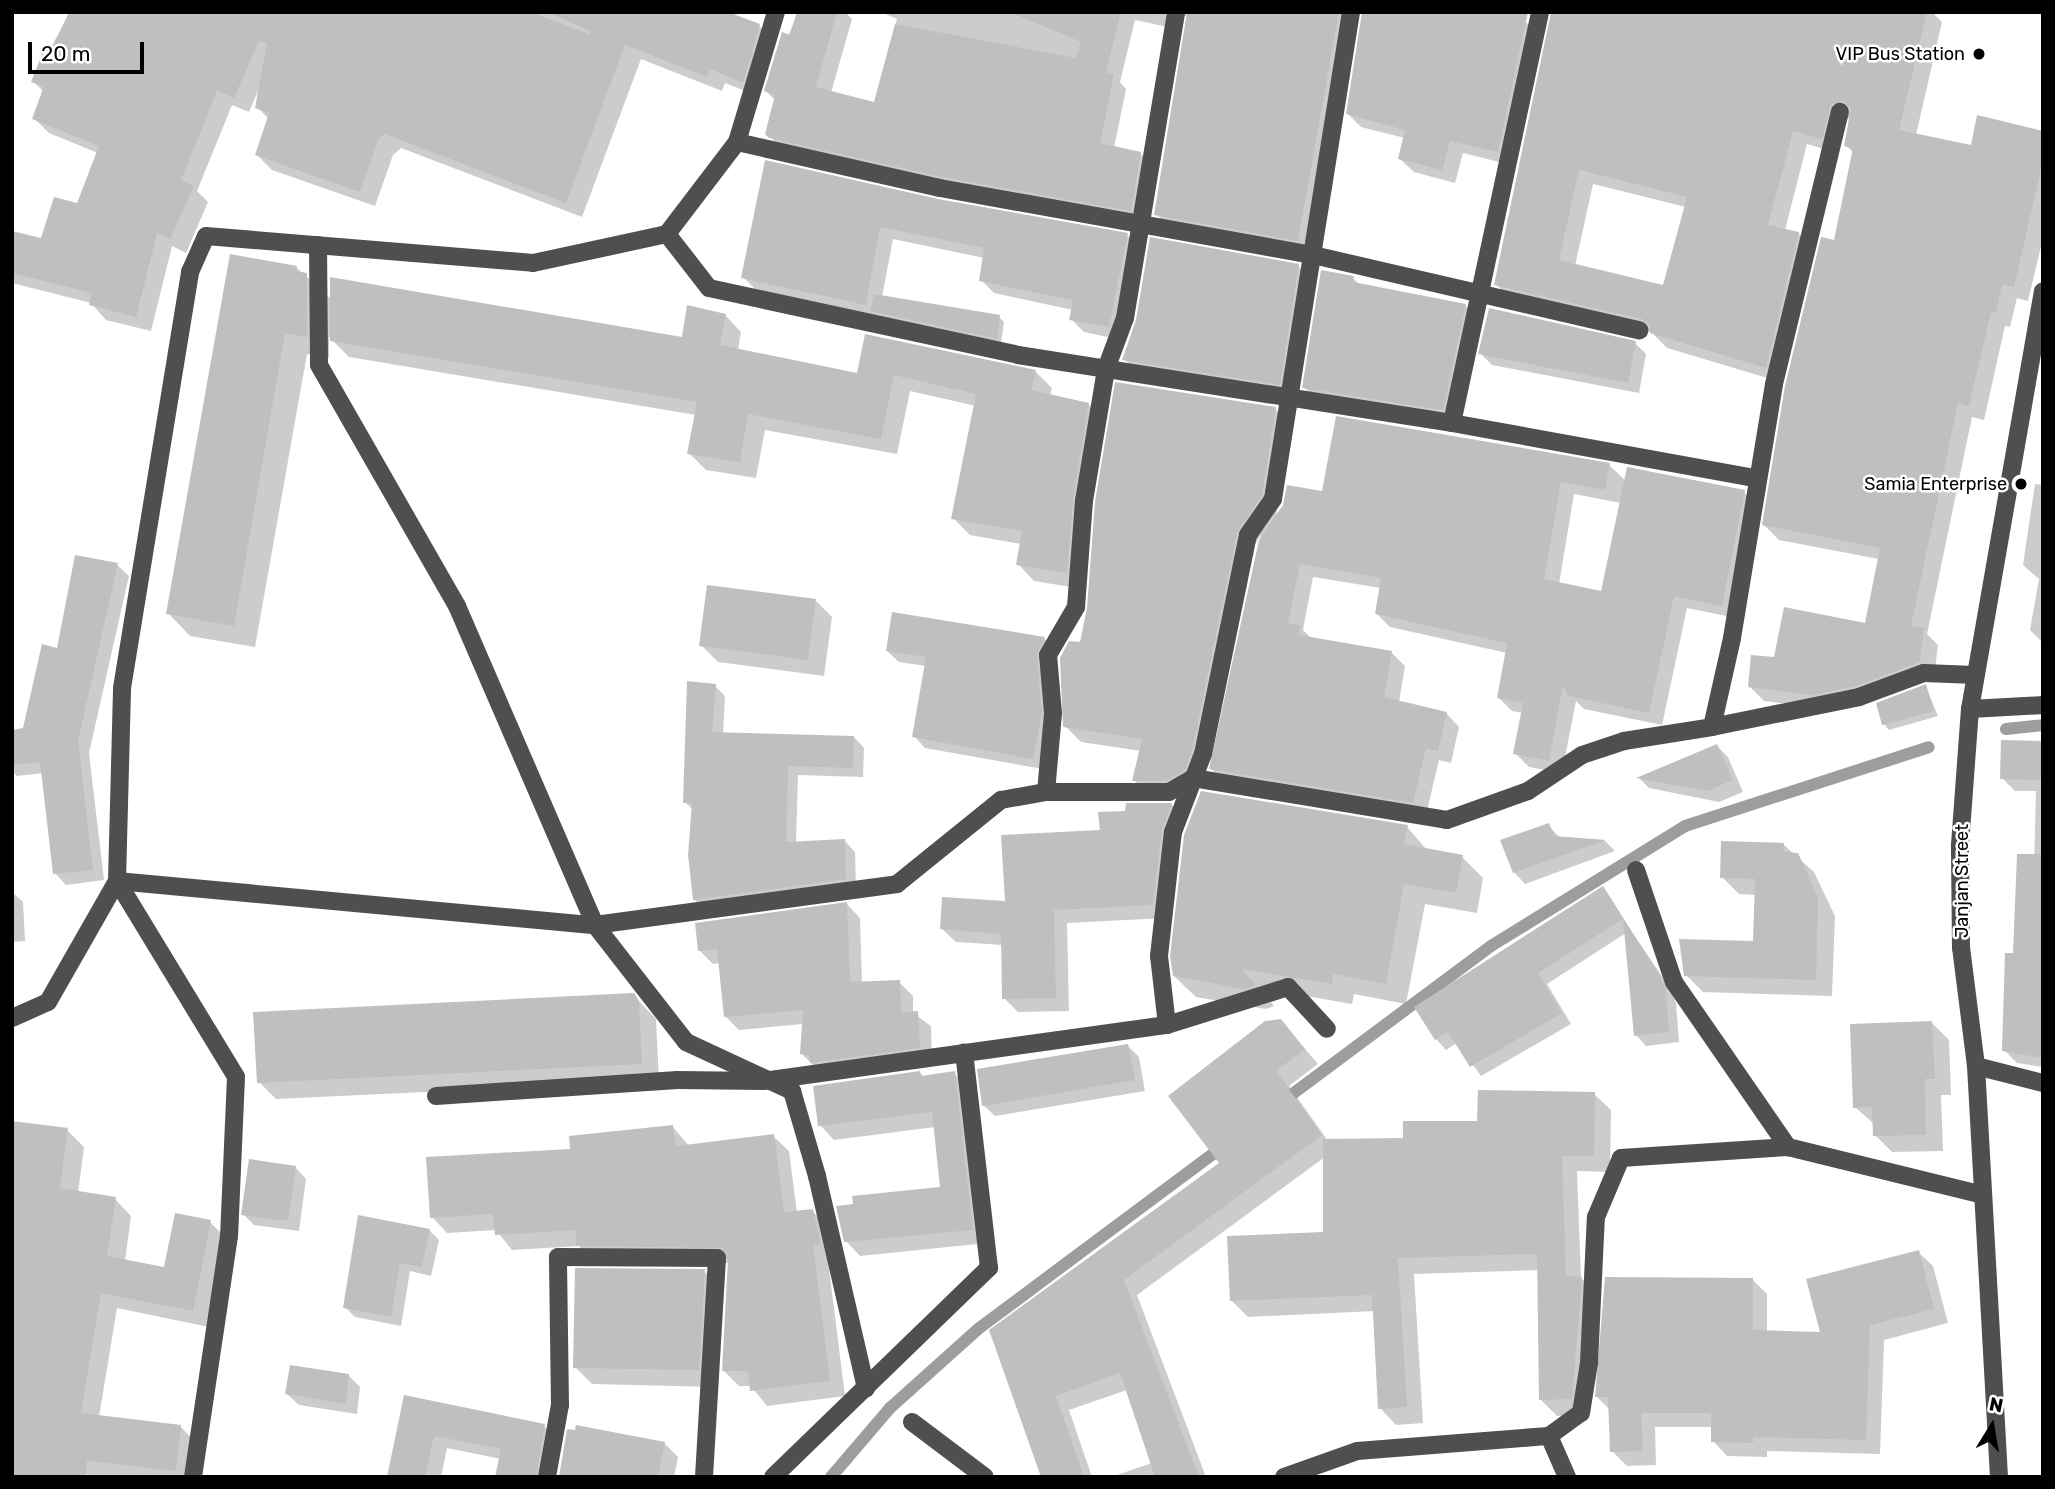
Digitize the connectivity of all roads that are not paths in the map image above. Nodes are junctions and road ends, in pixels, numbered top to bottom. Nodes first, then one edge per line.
1 (776, 12) edge
2 (1176, 12) edge
3 (1351, 12) edge
4 (1540, 12) edge
5 (1840, 112) dead end
6 (737, 142) junction
7 (1138, 224) junction
8 (667, 234) junction
9 (318, 245) junction
10 (1313, 255) junction
11 (2043, 291) edge
12 (1479, 292) junction
13 (1640, 330) dead end
14 (1106, 369) junction
15 (1287, 400) junction
16 (1451, 423) junction
17 (1755, 478) junction
18 (1975, 676) junction
19 (2043, 705) edge
20 (1969, 709) junction
21 (1712, 727) junction
22 (1194, 778) junction
23 (1046, 792) junction
24 (1636, 870) dead end
25 (117, 881) junction
26 (595, 925) junction
27 (12, 1018) edge
28 (1167, 1025) junction
29 (1327, 1028) dead end
30 (964, 1052) junction
31 (1976, 1066) junction
32 (764, 1081) junction
33 (2043, 1083) edge
34 (436, 1097) dead end
35 (1788, 1147) junction
36 (1980, 1194) junction
37 (866, 1388) junction
38 (912, 1422) dead end
39 (1549, 1436) junction
40 (193, 1477) edge
41 (547, 1477) edge
42 (704, 1477) edge
43 (773, 1477) edge
44 (985, 1477) edge
45 (1284, 1477) edge
46 (1567, 1477) edge
47 (1999, 1477) edge

1 - 6 street
2 - 7 street
3 - 10 street
4 - 12 street
5 - 17 street
6 - 7 street
6 - 8 street
7 - 10 street
7 - 14 street
8 - 9 street
8 - 14 street
9 - 25 street
9 - 26 street
10 - 12 street
10 - 15 street
11 - 18 street, Janjan Street
12 - 13 street
12 - 16 street
14 - 15 street
14 - 23 street
15 - 16 street
15 - 22 street
16 - 17 street
17 - 21 street
18 - 20 street, Janjan Street
18 - 21 street
19 - 20 street
20 - 31 street, Janjan Street
21 - 22 street
22 - 23 street
22 - 28 street
23 - 26 street
24 - 35 street
25 - 26 street
25 - 27 street
25 - 40 street
26 - 32 street
28 - 29 street
28 - 30 street
30 - 32 street
30 - 37 street
31 - 33 street
31 - 36 street, Janjan Street
32 - 34 street
32 - 37 street
35 - 36 street
35 - 39 street
36 - 47 street, Janjan Street
37 - 43 street
38 - 44 street
39 - 45 street
39 - 46 street
41 - 42 street

